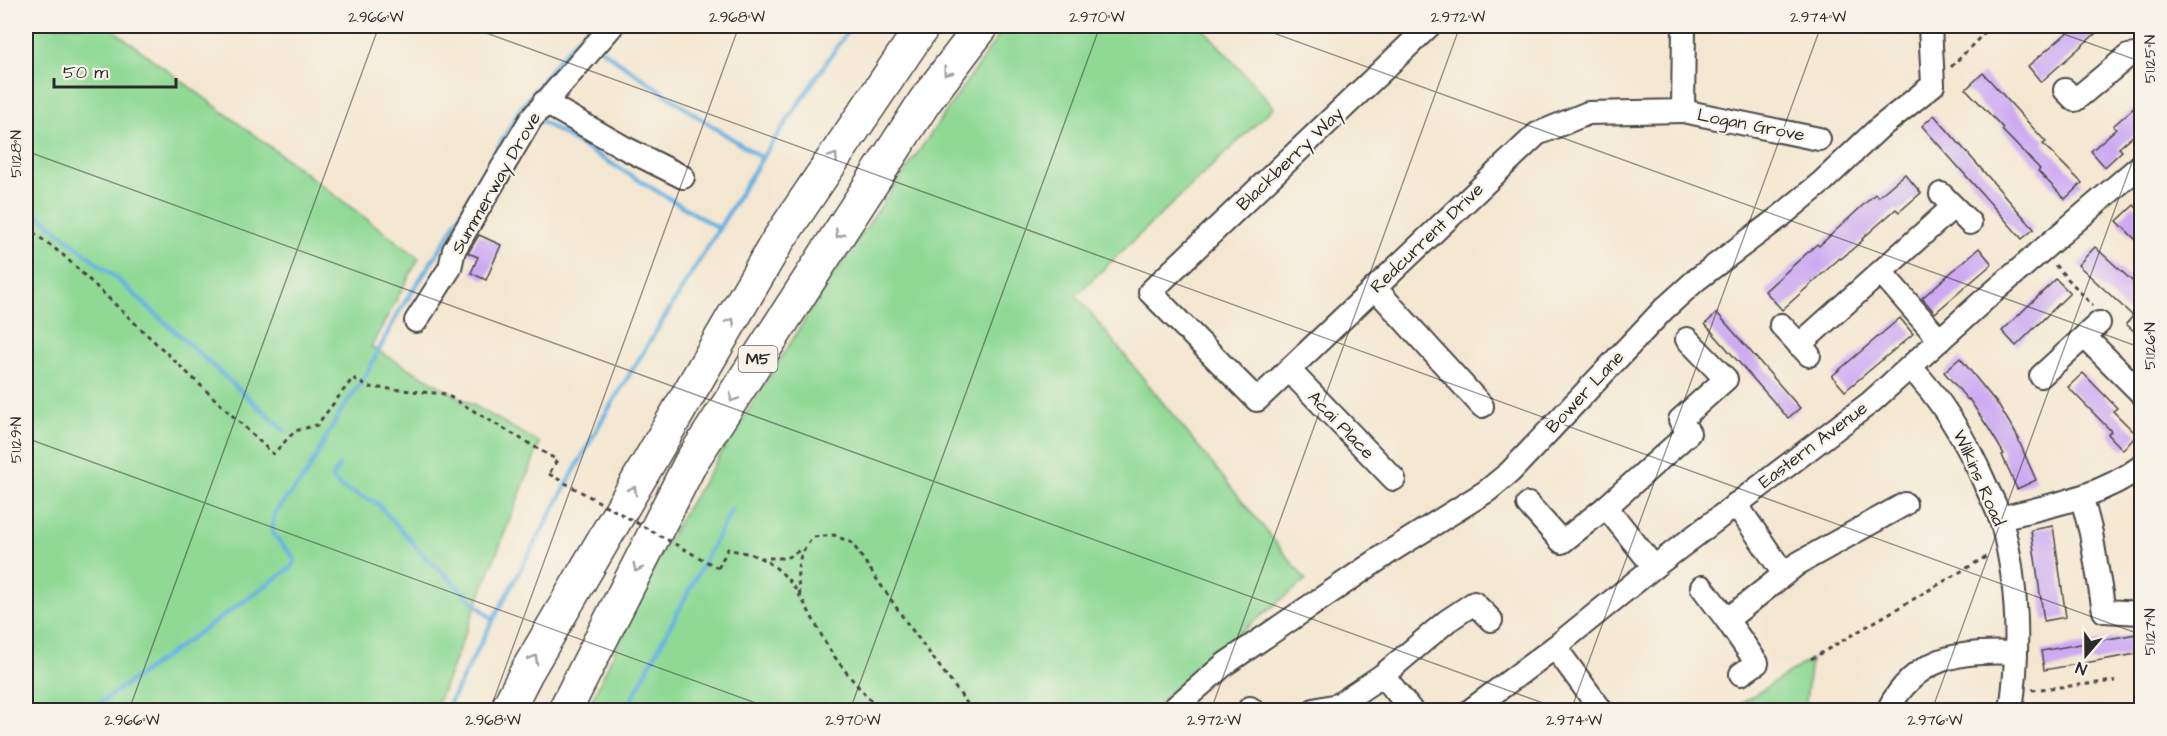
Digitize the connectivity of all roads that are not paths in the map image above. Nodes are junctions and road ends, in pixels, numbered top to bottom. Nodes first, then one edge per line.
1 (612, 26) edge
2 (923, 26) edge
3 (982, 26) edge
4 (1429, 26) edge
5 (1684, 26) edge
6 (1930, 26) edge
7 (2142, 54) edge
8 (2065, 90) dead end
9 (544, 102) junction
10 (1683, 111) junction
11 (1819, 139) dead end
12 (2142, 164) edge
13 (683, 177) dead end
14 (1970, 223) dead end
15 (1881, 272) junction
16 (1375, 288) junction
17 (1150, 292) joint
18 (416, 321) dead end
19 (1781, 325) dead end
20 (1687, 339) dead end
21 (1940, 340) junction
22 (1910, 367) junction
23 (1288, 370) junction
24 (2041, 376) dead end
25 (2142, 394) edge
26 (1482, 406) dead end
27 (2142, 466) edge
28 (1394, 479) dead end
29 (2082, 498) junction
30 (1528, 504) dead end
31 (1736, 504) junction
32 (1905, 504) dead end
33 (1606, 507) junction
34 (2000, 518) junction
35 (1654, 567) junction
36 (1784, 574) junction
37 (1702, 587) dead end
38 (2142, 613) edge
39 (1491, 620) dead end
40 (1728, 620) junction
41 (1555, 647) junction
42 (2015, 653) junction
43 (1741, 674) dead end
44 (1383, 675) junction
45 (2011, 701) edge
46 (507, 711) edge
47 (565, 711) edge
48 (1172, 711) edge
49 (1314, 711) edge
50 (1411, 711) edge
51 (1472, 711) edge
52 (1601, 711) edge
53 (1888, 711) edge

1 - 9 street, Summerway Drove
46 -> 2 highway, M5
3 -> 47 highway, M5
4 - 17 street, Blackberry Way
5 - 10 street
6 - 48 street, Bower Lane
7 - 8 street
9 - 13 street
9 - 18 street, Summerway Drove
10 - 11 street, Logan Grove
10 - 16 street, Redcurrent Drive
12 - 21 street, Eastern Avenue
14 - 15 street
15 - 19 street
15 - 21 street
16 - 23 street, Redcurrent Drive
16 - 26 street
17 - 23 street, Redcurrent Drive
20 - 33 street
21 - 22 street, Eastern Avenue
22 - 31 street, Eastern Avenue
22 - 34 street, Wilkins Road
23 - 28 street, Acai Place
24 - 25 street
27 - 29 street
29 - 34 street
29 - 38 street
30 - 33 street
31 - 35 street, Eastern Avenue
31 - 36 street
32 - 36 street
33 - 35 street
34 - 42 street, Wilkins Road
35 - 41 street, Eastern Avenue
36 - 40 street
37 - 40 street
39 - 44 street
40 - 43 street
41 - 51 street, Eastern Avenue
41 - 52 street
42 - 45 street, Wilkins Road
42 - 53 street
44 - 49 street
44 - 50 street

